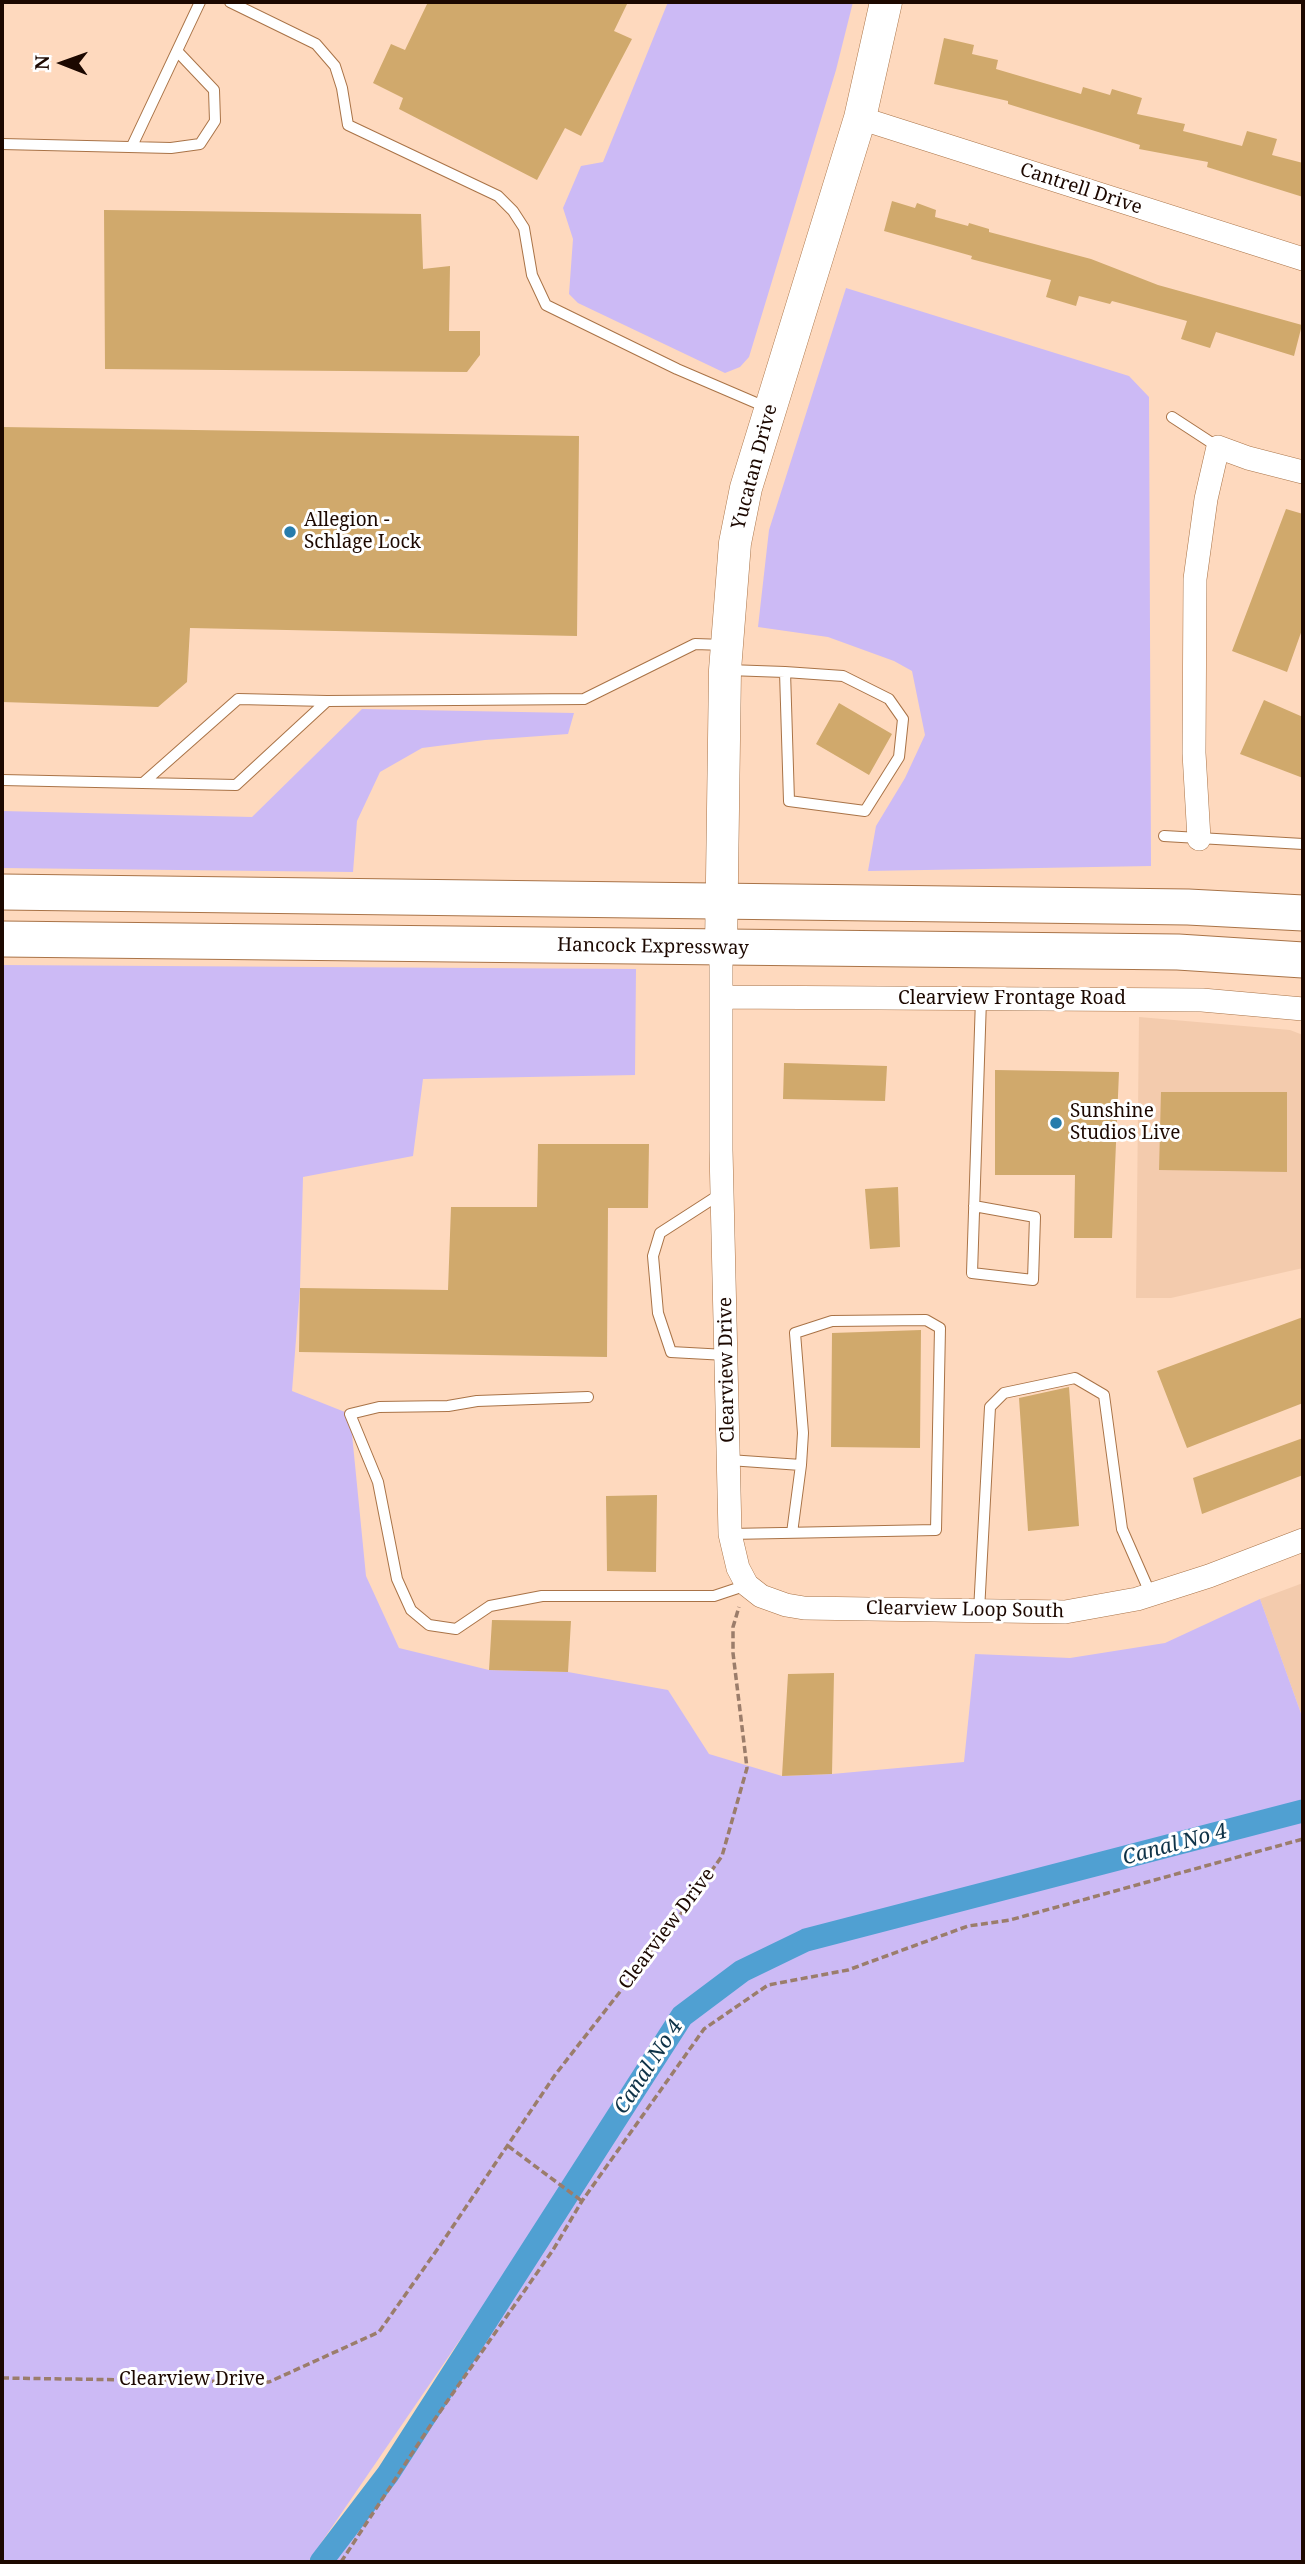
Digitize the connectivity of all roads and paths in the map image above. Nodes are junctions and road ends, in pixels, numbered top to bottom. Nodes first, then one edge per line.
1 (200, 2) edge
2 (230, 2) edge
3 (886, 2) edge
4 (177, 51) junction
5 (860, 118) junction
6 (2, 144) edge
7 (132, 146) junction
8 (1303, 259) edge
9 (771, 409) junction
10 (1172, 417) dead end
11 (1218, 447) junction
12 (1303, 472) edge
13 (726, 658) junction
14 (785, 672) junction
15 (327, 701) junction
16 (2, 780) edge
17 (144, 783) junction
18 (1164, 836) dead end
19 (1199, 839) junction
20 (1303, 844) edge
21 (2, 892) edge
22 (721, 900) junction
23 (1303, 913) edge
24 (2, 939) edge
25 (721, 948) junction
26 (1303, 960) edge
27 (721, 996) junction
28 (981, 999) junction
29 (1303, 1009) edge
30 (722, 1193) junction
31 (974, 1206) junction
32 (726, 1355) junction
33 (588, 1398) dead end
34 (729, 1460) junction
35 (801, 1465) junction
36 (792, 1533) junction
37 (730, 1534) junction
38 (1303, 1540) edge
39 (747, 1585) junction
40 (1151, 1595) junction
41 (979, 1611) junction
42 (1303, 1839) edge
43 (508, 2146) junction
44 (582, 2200) junction
45 (2, 2378) edge
46 (341, 2562) edge

1 - 4 lane
2 - 9 lane
3 - 5 street, Yucatan Drive
4 - 7 lane
4 - 7 lane
5 - 8 street, Cantrell Drive
5 - 9 street, Yucatan Drive
6 - 7 lane
9 - 13 street, Yucatan Drive
10 - 11 lane
11 - 12 street
11 - 19 street
13 - 14 lane
13 - 15 lane
13 - 22 street, Yucatan Drive
14 - 14 lane
15 - 17 lane
15 - 17 lane
16 - 17 lane
18 - 19 lane
19 - 20 lane
21 - 22 main road
22 - 23 main road
22 - 25 street, Yucatan Drive
24 - 25 main road, Hancock Expressway
25 - 26 main road, Hancock Expressway
25 - 27 street, Clearview Drive
27 - 28 street, Clearview Frontage Road
27 - 30 street, Clearview Drive
28 - 29 street, Clearview Frontage Road
28 - 31 lane
30 - 32 street, Clearview Drive
30 - 32 lane
31 - 31 lane
32 - 34 street, Clearview Drive
33 - 39 lane
34 - 35 lane
34 - 37 street, Clearview Drive
35 - 36 lane
35 - 36 lane
36 - 37 lane
37 - 39 street, Clearview Drive
38 - 40 street, Clearview Loop South
39 - 41 street, Clearview Loop South
39 - 43 path, Clearview Drive
40 - 41 street, Clearview Loop South
40 - 41 lane
42 - 44 path
43 - 44 path
43 - 45 path, Clearview Drive
44 - 46 path

